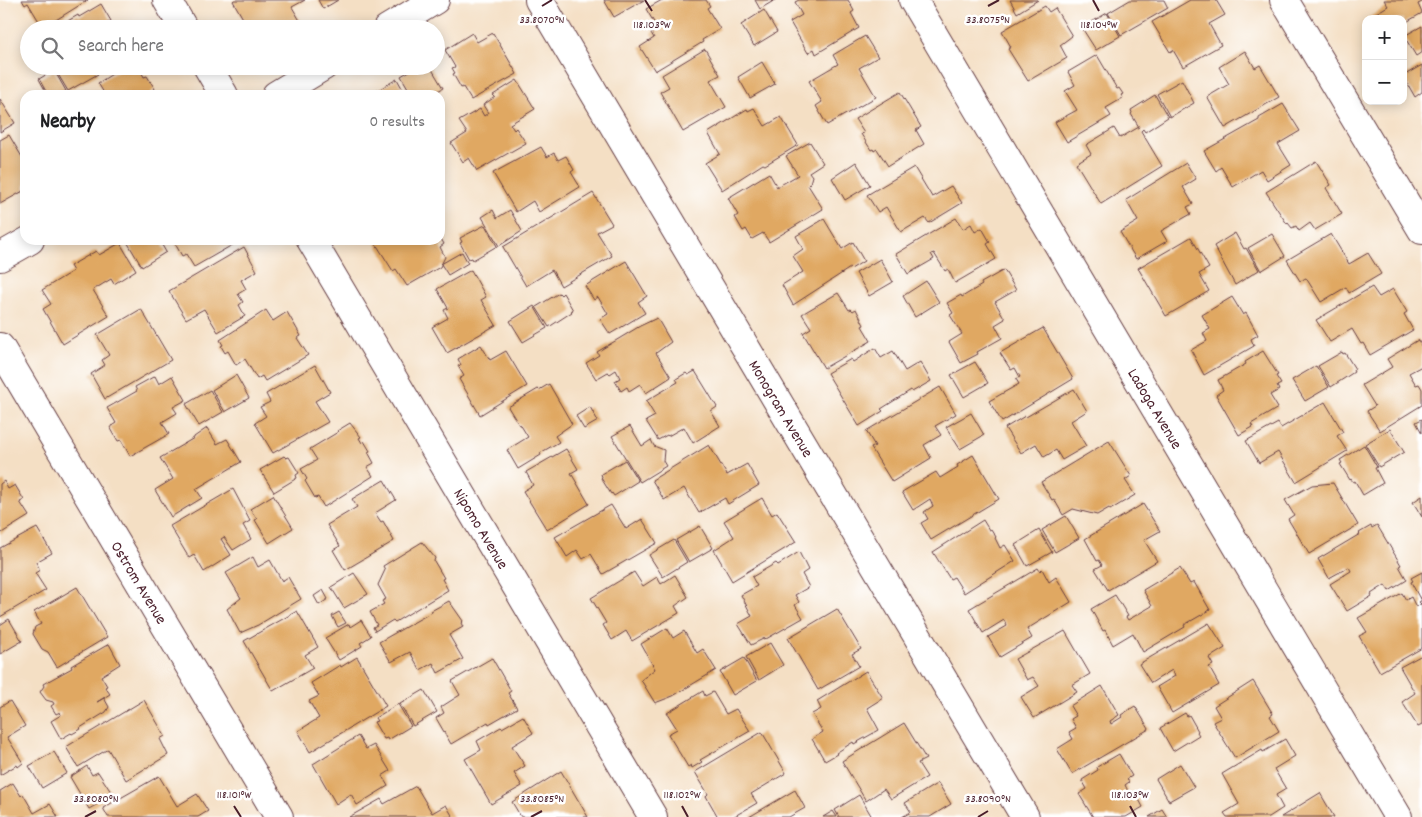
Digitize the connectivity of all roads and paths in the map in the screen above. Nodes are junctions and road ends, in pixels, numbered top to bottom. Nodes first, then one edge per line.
1 (167, 0) edge
2 (435, 0) edge
3 (540, 0) edge
4 (913, 0) edge
5 (1284, 0) edge
6 (179, 20) edge
7 (402, 20) edge
8 (212, 75) edge
9 (309, 75) edge
10 (221, 90) edge
11 (284, 90) edge
12 (1422, 230) edge
13 (21, 245) edge
14 (314, 245) edge
15 (0, 257) edge
16 (0, 347) edge
17 (279, 817) edge
18 (653, 817) edge
19 (1025, 817) edge
20 (1398, 817) edge

1 - 6 street
2 - 7 street
3 - 19 street, Monogram Avenue
4 - 20 street, Ladoga Avenue
5 - 12 street
8 - 10 street
9 - 11 street
13 - 15 street
14 - 18 street, Nipomo Avenue
16 - 17 street, Ostrom Avenue

